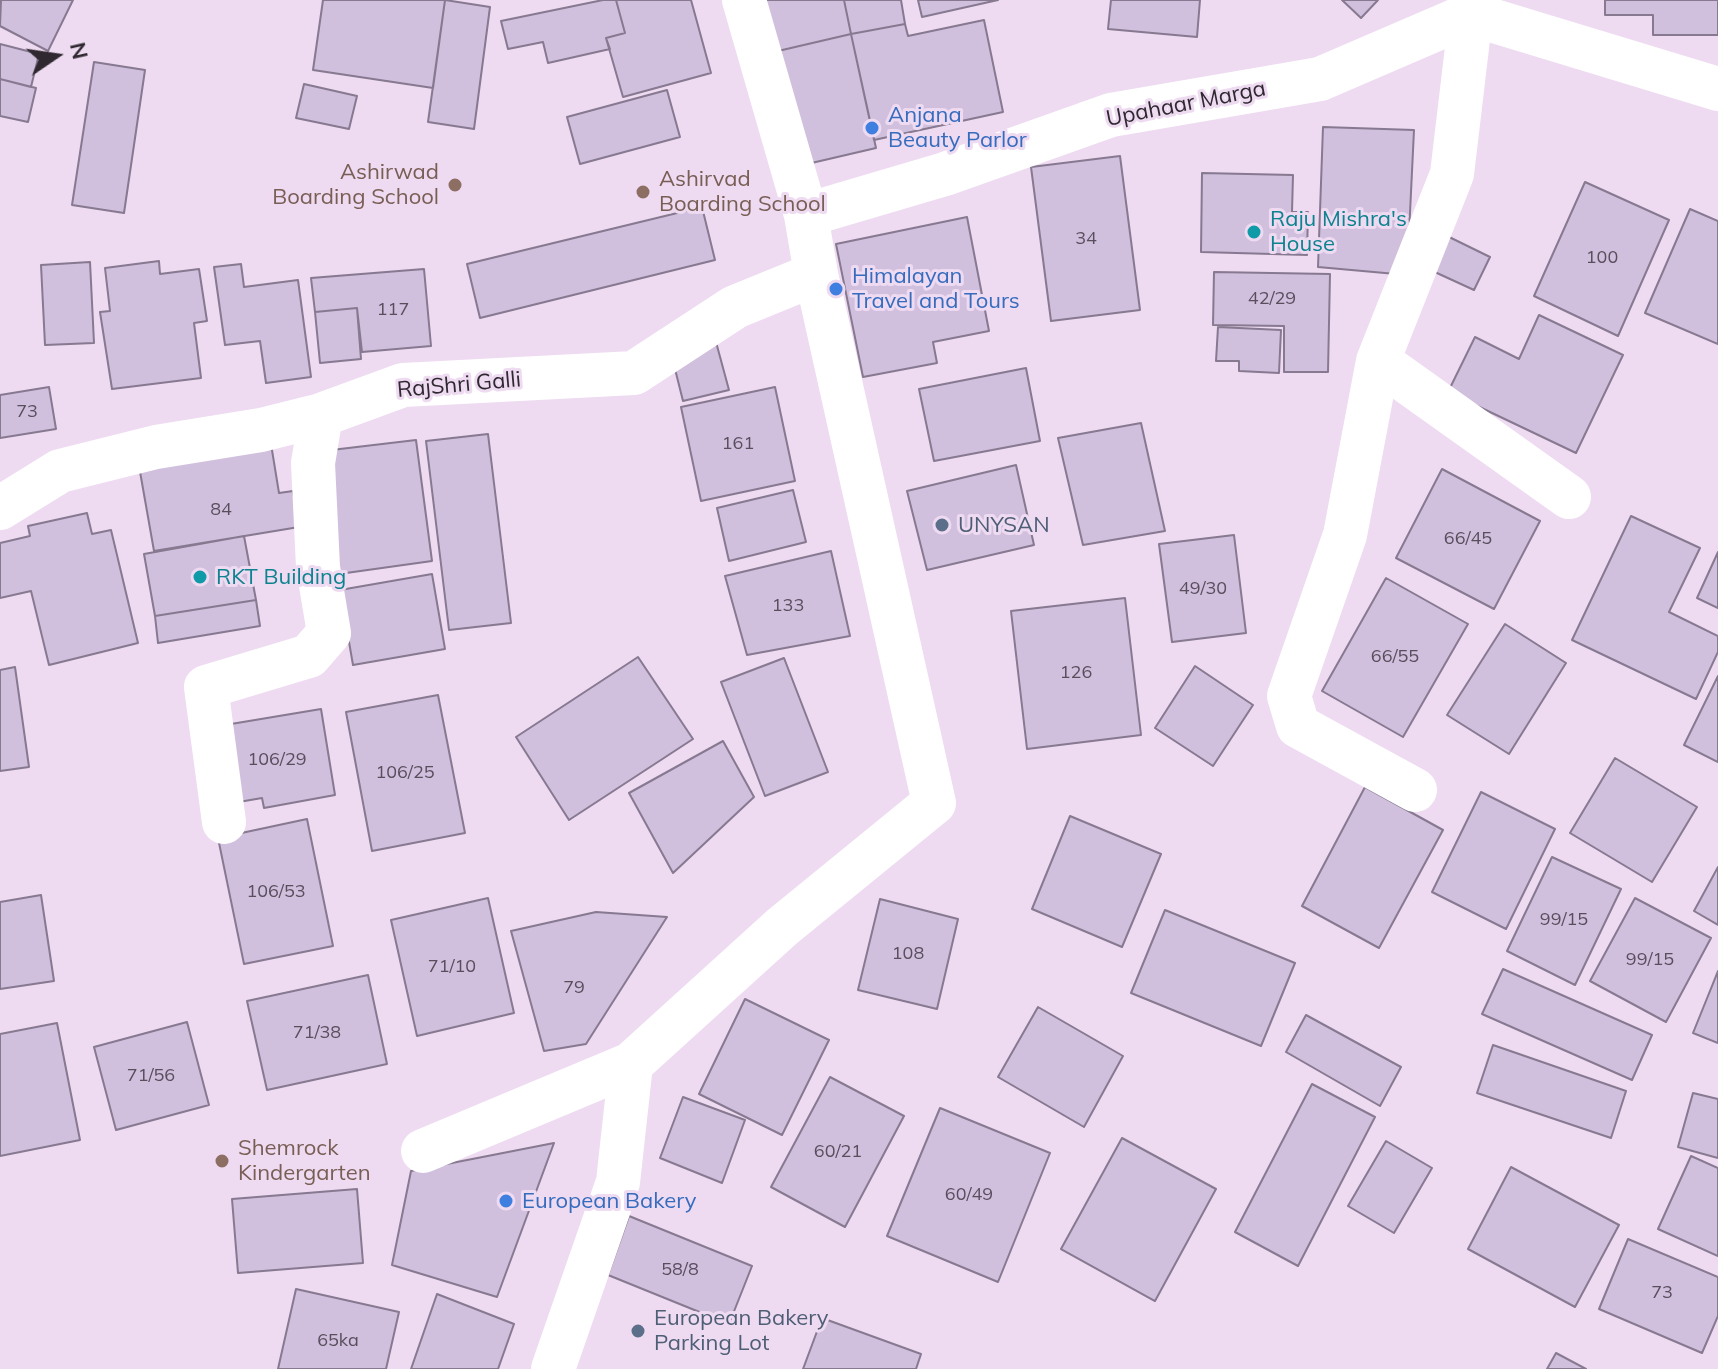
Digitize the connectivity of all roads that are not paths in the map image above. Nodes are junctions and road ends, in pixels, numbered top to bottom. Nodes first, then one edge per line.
1 (744, 0) edge
2 (1471, 14) junction
3 (1718, 89) edge
4 (806, 215) junction
5 (816, 274) junction
6 (1378, 361) junction
7 (321, 415) junction
8 (1569, 497) dead end
9 (0, 508) edge
10 (1415, 790) dead end
11 (224, 822) dead end
12 (631, 1064) junction
13 (423, 1151) dead end
14 (553, 1369) edge

1 - 4 street
2 - 3 street
2 - 4 street, Upahaar Marga
2 - 6 street
4 - 5 street
5 - 7 street, RajShri Galli
5 - 12 street
6 - 8 street
6 - 10 street
7 - 9 street, RajShri Galli
7 - 11 street
12 - 13 street
12 - 14 street

